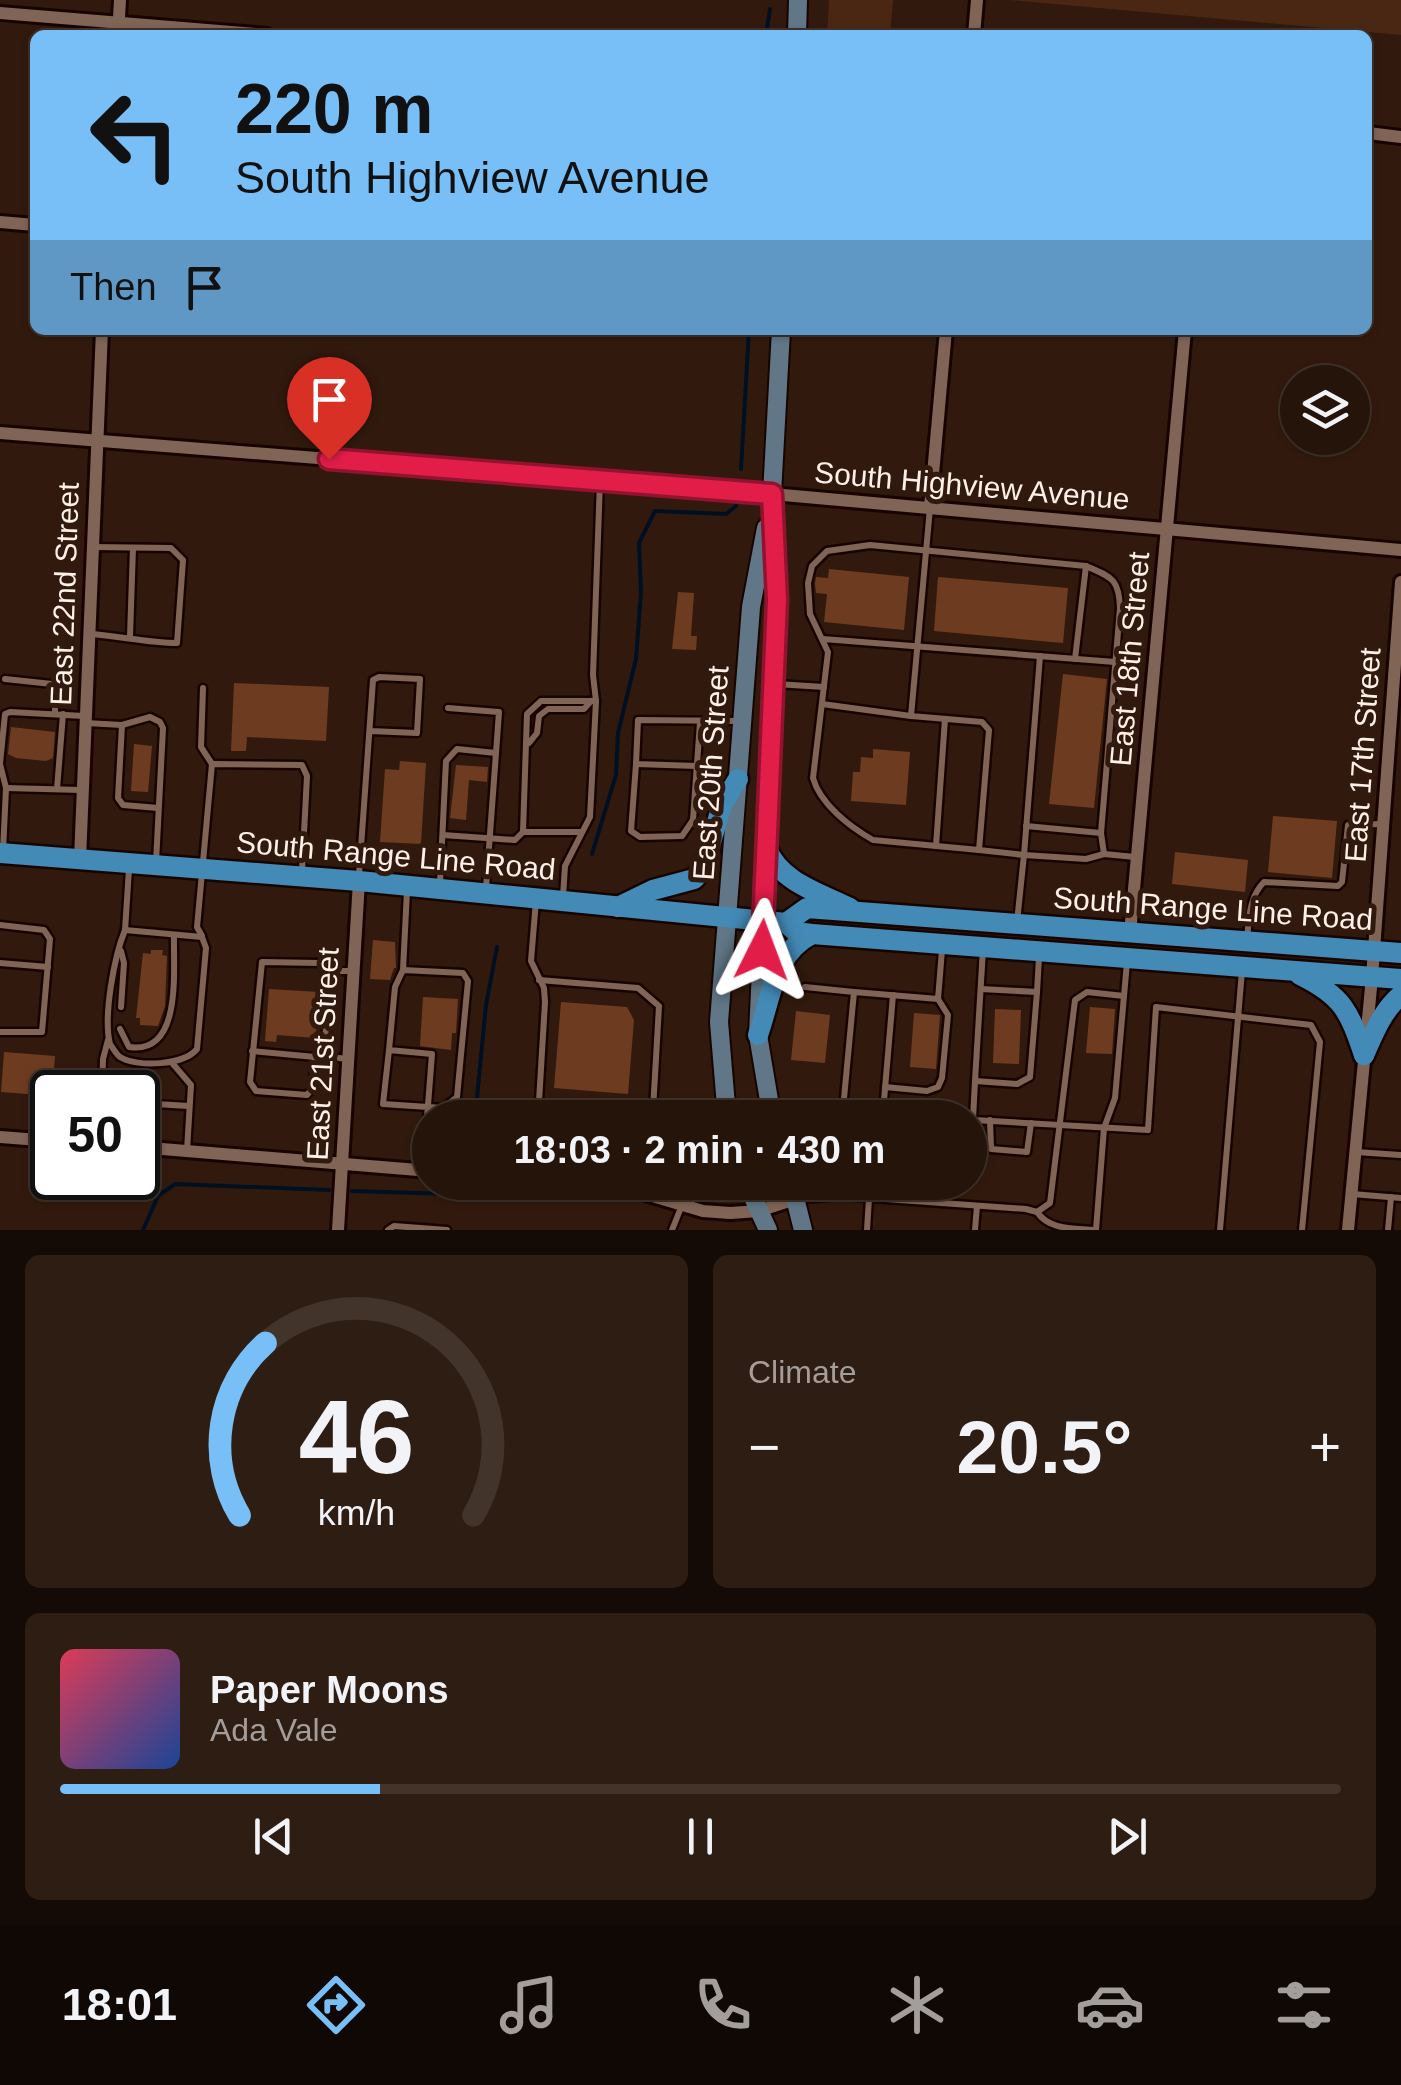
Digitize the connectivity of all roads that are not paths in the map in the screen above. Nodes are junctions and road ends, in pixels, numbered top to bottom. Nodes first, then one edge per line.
1 (120, 0) edge
2 (798, 0) edge
3 (977, 0) edge
4 (0, 13) edge
5 (119, 29) edge
6 (797, 30) edge
7 (974, 30) edge
8 (1372, 134) edge
9 (1401, 137) edge
10 (0, 222) edge
11 (30, 225) edge
12 (102, 335) edge
13 (782, 335) edge
14 (946, 335) edge
15 (1185, 335) edge
16 (0, 433) edge
17 (96, 440) junction
18 (600, 480) junction
19 (772, 494) junction
20 (930, 507) junction
21 (1167, 529) junction
22 (92, 547) junction
23 (133, 548) junction
24 (1401, 550) edge
25 (926, 551) junction
26 (1086, 566) junction
27 (1401, 582) edge
28 (88, 634) junction
29 (130, 636) junction
30 (821, 639) junction
31 (917, 646) junction
32 (1040, 656) junction
33 (1076, 659) junction
34 (1115, 662) junction
35 (6, 680) dead end
36 (774, 684) junction
37 (824, 687) junction
38 (203, 688) dead end
39 (594, 701) junction
40 (822, 704) junction
41 (448, 708) dead end
42 (59, 714) junction
43 (911, 716) junction
44 (945, 718) junction
45 (85, 719) junction
46 (742, 720) junction
47 (700, 722) junction
48 (122, 724) junction
49 (370, 732) junction
50 (496, 753) junction
51 (0, 764) edge
52 (212, 764) junction
53 (636, 764) junction
54 (697, 766) junction
55 (738, 778) junction
56 (6, 788) junction
57 (56, 789) junction
58 (82, 790) junction
59 (158, 808) junction
60 (1382, 824) junction
61 (1026, 826) junction
62 (523, 832) junction
63 (581, 832) junction
64 (1102, 833) junction
65 (443, 834) junction
66 (488, 838) junction
67 (936, 846) junction
68 (767, 849) junction
69 (979, 850) junction
70 (2, 853) edge
71 (1104, 854) junction
72 (1024, 855) junction
73 (1136, 858) junction
74 (80, 859) junction
75 (129, 863) junction
76 (156, 865) junction
77 (203, 869) junction
78 (302, 876) junction
79 (358, 881) junction
80 (407, 886) junction
81 (440, 889) junction
82 (486, 894) junction
83 (536, 899) junction
84 (562, 902) junction
85 (617, 908) junction
86 (856, 912) junction
87 (727, 918) junction
88 (763, 922) junction
89 (786, 923) junction
90 (1017, 924) junction
91 (0, 926) edge
92 (125, 930) junction
93 (1130, 932) junction
94 (812, 934) junction
95 (174, 935) junction
96 (202, 938) junction
97 (1246, 942) junction
98 (119, 944) junction
99 (943, 944) junction
100 (983, 947) junction
101 (1040, 951) junction
102 (1373, 951) junction
103 (1401, 954) edge
104 (1128, 956) junction
105 (0, 963) edge
106 (1242, 965) junction
107 (48, 967) junction
108 (1289, 969) junction
109 (403, 970) junction
110 (334, 972) junction
111 (353, 972) junction
112 (1372, 977) junction
113 (1401, 979) edge
114 (539, 980) junction
115 (805, 987) dead end
116 (981, 989) junction
117 (854, 992) junction
118 (1037, 992) junction
119 (893, 995) junction
120 (1401, 995) edge
121 (1124, 996) junction
122 (938, 999) junction
123 (121, 1007) dead end
124 (1238, 1014) junction
125 (120, 1029) dead end
126 (0, 1032) edge
127 (758, 1035) junction
128 (108, 1038) junction
129 (389, 1050) junction
130 (252, 1051) junction
131 (1364, 1055) junction
132 (315, 1057) junction
133 (329, 1058) junction
134 (348, 1059) junction
135 (172, 1064) junction
136 (103, 1070) edge
137 (975, 1080) junction
138 (885, 1086) junction
139 (429, 1100) edge
140 (453, 1100) edge
141 (539, 1100) edge
142 (654, 1100) edge
143 (726, 1100) edge
144 (769, 1100) edge
145 (849, 1100) edge
146 (883, 1100) edge
147 (973, 1100) edge
148 (160, 1104) edge
149 (190, 1106) junction
150 (412, 1107) edge
151 (990, 1120) joint
152 (1030, 1123) junction
153 (1060, 1125) junction
154 (1104, 1128) junction
155 (0, 1137) edge
156 (30, 1139) edge
157 (1401, 1144) edge
158 (160, 1149) edge
159 (187, 1151) junction
160 (1355, 1152) junction
161 (1400, 1155) edge
162 (342, 1164) junction
163 (412, 1169) edge
164 (1351, 1194) junction
165 (1391, 1197) junction
166 (1401, 1198) edge
167 (677, 1200) edge
168 (754, 1200) edge
169 (778, 1200) edge
170 (795, 1200) edge
171 (870, 1200) edge
172 (897, 1200) edge
173 (683, 1204) junction
174 (977, 1206) junction
175 (759, 1211) junction
176 (1038, 1212) junction
177 (338, 1230) edge
178 (388, 1230) edge
179 (447, 1230) edge
180 (672, 1230) edge
181 (768, 1230) edge
182 (803, 1230) edge
183 (867, 1230) edge
184 (975, 1230) edge
185 (1095, 1230) edge
186 (1220, 1230) edge
187 (1302, 1230) edge
188 (1348, 1230) edge
189 (1388, 1230) edge

1 - 5 street
2 - 6 main road
3 - 7 street
4 - 5 street
8 - 9 street
10 - 11 street
12 - 17 street, East 22nd Street
13 - 19 main road, East 20th Street
14 - 20 street
15 - 21 street, East 18th Street
16 - 17 street, South Highview Avenue
17 - 18 street, South Highview Avenue
17 - 22 street, East 22nd Street
18 - 19 street, South Highview Avenue
18 - 39 lane
19 - 20 street, South Highview Avenue
19 - 36 main road, East 20th Street
19 - 46 main road, East 20th Street
20 - 21 street, South Highview Avenue
20 - 25 lane
21 - 24 street, South Highview Avenue
21 - 73 street, East 18th Street
22 - 23 lane
22 - 28 street, East 22nd Street
23 - 29 lane
23 - 29 lane
25 - 26 lane
25 - 30 lane
25 - 31 lane
26 - 33 lane
26 - 34 lane
27 - 60 street, East 17th Street
28 - 29 lane
28 - 45 street, East 22nd Street
30 - 31 lane
30 - 37 lane
31 - 32 lane
31 - 43 lane
32 - 33 lane
32 - 61 lane
33 - 34 lane
34 - 64 lane
35 - 42 lane
36 - 37 lane
36 - 68 main road, East 20th Street
37 - 40 lane
38 - 52 lane
39 - 62 lane
39 - 63 lane
40 - 43 lane
40 - 67 lane
41 - 50 lane
42 - 45 lane
42 - 51 lane
42 - 57 lane
43 - 44 lane
44 - 67 lane
44 - 69 lane
45 - 48 lane
45 - 58 street, East 22nd Street
46 - 47 lane
46 - 55 main road, East 20th Street
47 - 53 lane
47 - 54 lane
48 - 59 lane
48 - 59 lane
49 - 49 lane
49 - 79 lane
50 - 65 lane
50 - 66 lane
51 - 56 lane
52 - 77 lane
52 - 78 lane
53 - 54 lane
53 - 54 lane
55 - 85 main road
55 - 87 main road, East 20th Street
56 - 57 lane
56 - 70 lane
57 - 58 lane
58 - 74 street, East 22nd Street
59 - 76 lane
60 - 97 lane
60 - 102 street, East 17th Street
61 - 64 lane
61 - 72 lane
62 - 63 lane
62 - 66 lane
63 - 84 lane
64 - 71 lane
65 - 66 lane
65 - 81 lane
66 - 82 lane
67 - 69 lane
68 - 86 main road
68 - 88 main road, East 20th Street
69 - 72 lane
70 - 74 main road, South Range Line Road
71 - 72 lane
71 - 73 lane
72 - 90 lane
73 - 93 street, East 18th Street
74 - 75 main road, South Range Line Road
75 - 76 main road, South Range Line Road
75 - 92 lane
76 - 77 main road, South Range Line Road
77 - 78 main road, South Range Line Road
77 - 96 lane
78 - 79 main road, South Range Line Road
79 - 80 main road, South Range Line Road
79 - 111 street, East 21st Street
80 - 81 main road, South Range Line Road
80 - 109 lane
81 - 82 main road, South Range Line Road
82 - 83 main road, South Range Line Road
83 - 84 main road, South Range Line Road
83 - 114 lane
84 - 85 main road, South Range Line Road
85 - 87 main road, South Range Line Road
86 - 89 main road, South Range Line Road
86 - 90 main road, South Range Line Road
87 - 88 main road, South Range Line Road
87 - 143 main road, East 20th Street
88 - 89 main road, South Range Line Road
88 - 127 main road, East 20th Street
89 - 94 main road, South Range Line Road
90 - 93 main road, South Range Line Road
91 - 107 lane
92 - 95 lane
92 - 98 lane
93 - 97 main road, South Range Line Road
94 - 99 main road, South Range Line Road
94 - 127 main road
95 - 96 lane
95 - 125 lane
96 - 135 lane
97 - 102 main road, South Range Line Road
98 - 123 lane
98 - 128 lane
99 - 100 main road, South Range Line Road
99 - 122 lane
100 - 101 main road, South Range Line Road
100 - 116 lane
101 - 104 main road, South Range Line Road
101 - 118 lane
102 - 103 main road, South Range Line Road
102 - 112 street, East 17th Street
104 - 106 main road, South Range Line Road
104 - 121 lane
105 - 107 lane
106 - 108 main road, South Range Line Road
106 - 124 lane
107 - 126 lane
108 - 112 main road, South Range Line Road
108 - 131 main road
109 - 129 lane
109 - 140 lane
110 - 111 lane
110 - 130 lane
110 - 133 lane
111 - 134 street, East 21st Street
112 - 113 main road, South Range Line Road
112 - 131 street, East 17th Street
114 - 141 lane
114 - 142 lane
115 - 117 lane
116 - 118 lane
116 - 137 lane
117 - 119 lane
117 - 145 lane
118 - 137 lane
119 - 122 lane
119 - 138 lane
120 - 131 main road
121 - 153 lane
121 - 154 lane
122 - 138 lane
124 - 154 lane
124 - 186 lane
124 - 187 lane
127 - 144 main road, East 20th Street
128 - 135 lane
128 - 136 lane
129 - 139 lane
129 - 150 lane
130 - 132 lane
130 - 132 lane
131 - 160 street, East 17th Street
132 - 133 lane
133 - 134 lane
134 - 162 street, East 21st Street
135 - 149 lane
137 - 147 lane
138 - 146 lane
148 - 149 lane
149 - 159 lane
151 - 152 lane
151 - 152 lane
152 - 153 lane
153 - 154 lane
153 - 176 lane
154 - 185 lane
155 - 156 street
157 - 161 lane
158 - 159 street
159 - 162 street
160 - 161 lane
160 - 164 street, East 17th Street
162 - 163 street
162 - 177 street, East 21st Street
164 - 165 lane
164 - 188 street, East 17th Street
165 - 166 lane
165 - 189 lane
167 - 173 street
168 - 175 main road
169 - 175 street
170 - 182 main road
171 - 183 lane
172 - 174 lane
173 - 175 street
173 - 180 lane
174 - 176 lane
174 - 184 lane
175 - 181 main road
176 - 185 lane
178 - 179 lane

